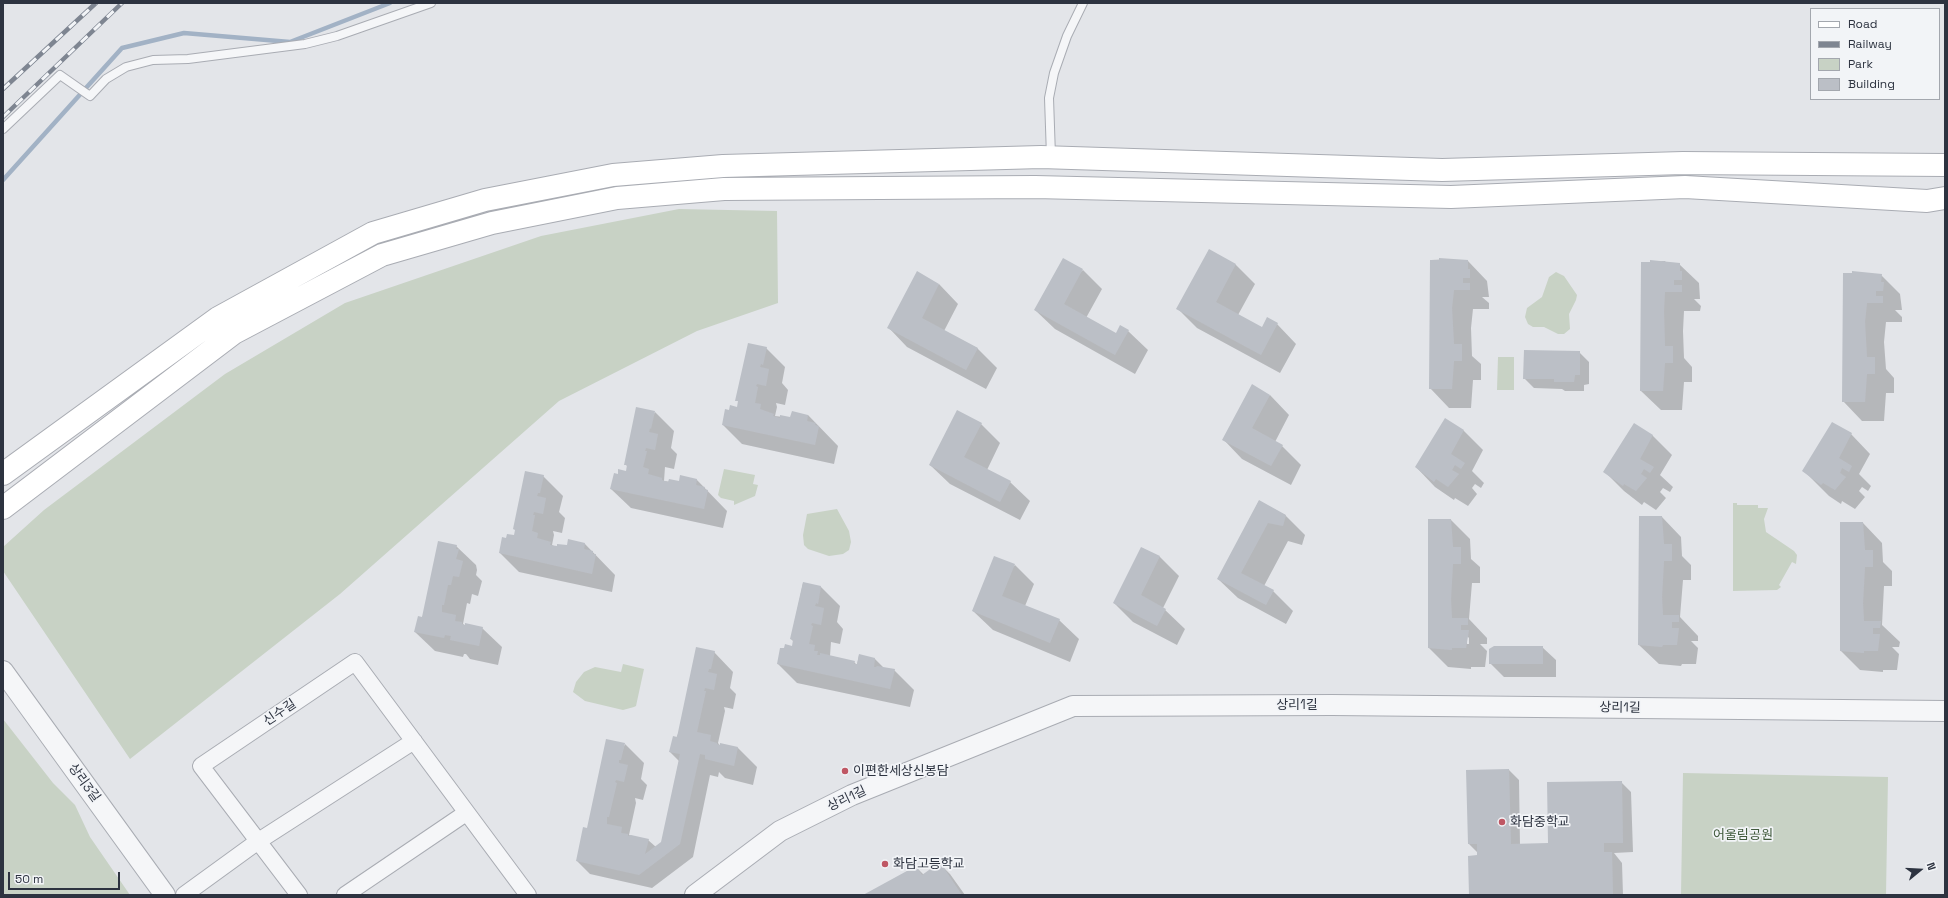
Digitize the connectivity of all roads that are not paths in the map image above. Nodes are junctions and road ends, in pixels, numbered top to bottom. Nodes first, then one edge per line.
1 (431, 3) edge
2 (1082, 3) edge
3 (3, 129) edge
4 (1051, 157) junction
5 (1945, 165) edge
6 (1945, 198) edge
7 (3, 474) edge
8 (3, 508) edge
9 (3, 671) edge
10 (1945, 711) edge
11 (414, 741) junction
12 (466, 813) junction
13 (257, 842) junction
14 (165, 895) edge
15 (184, 895) edge
16 (299, 895) edge
17 (346, 895) edge
18 (528, 895) edge
19 (695, 895) edge

1 - 3 lane
2 - 4 lane
4 - 5 main road
4 - 7 main road
6 - 8 main road
9 - 14 street, 상리3길
10 - 19 street, 상리1길
11 - 12 street, 신수길
11 - 13 street
11 - 13 street, 신수길
12 - 17 street
12 - 18 street, 신수길
13 - 15 street
13 - 16 street, 신수길

